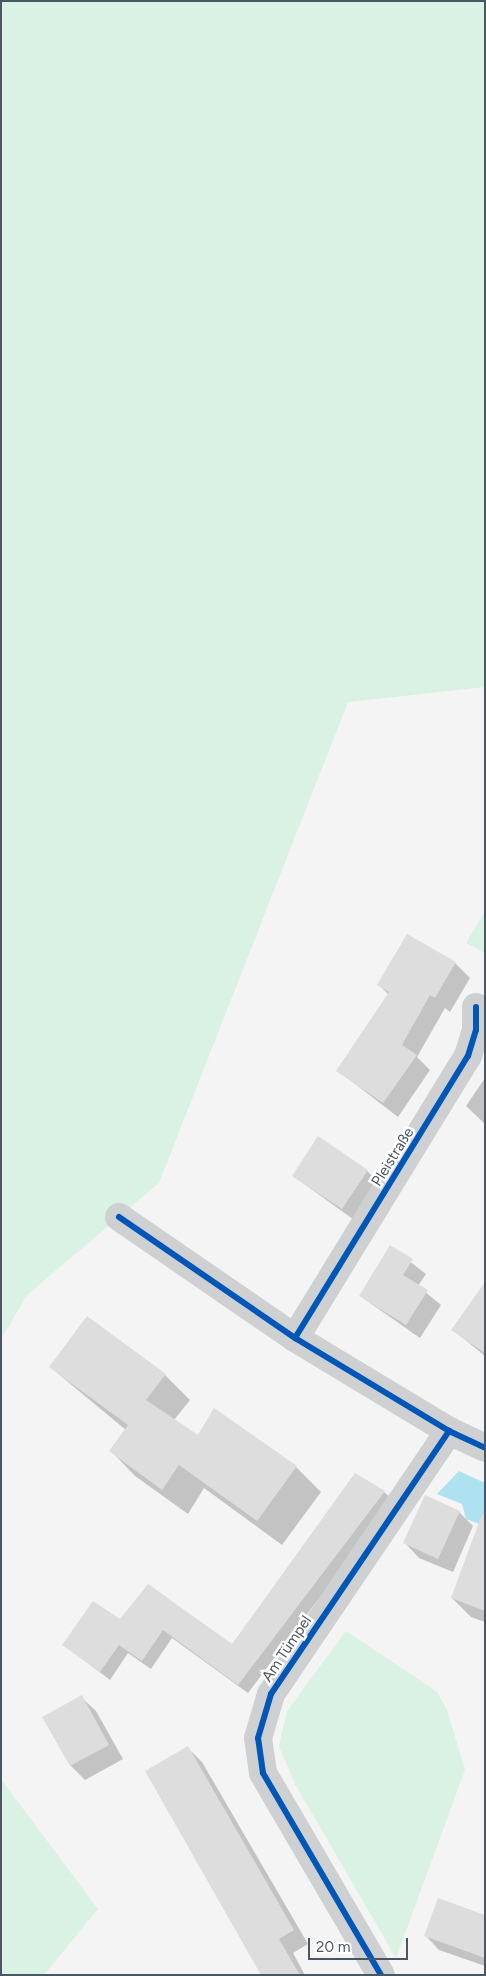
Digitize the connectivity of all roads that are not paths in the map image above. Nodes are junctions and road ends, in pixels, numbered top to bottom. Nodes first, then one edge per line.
1 (476, 1007) dead end
2 (120, 1217) dead end
3 (295, 1338) junction
4 (449, 1431) junction
5 (485, 1448) edge
6 (381, 1975) edge

1 - 3 street, Pleistraße
2 - 3 street
3 - 4 street
4 - 5 street
4 - 6 street, Am Tümpel

